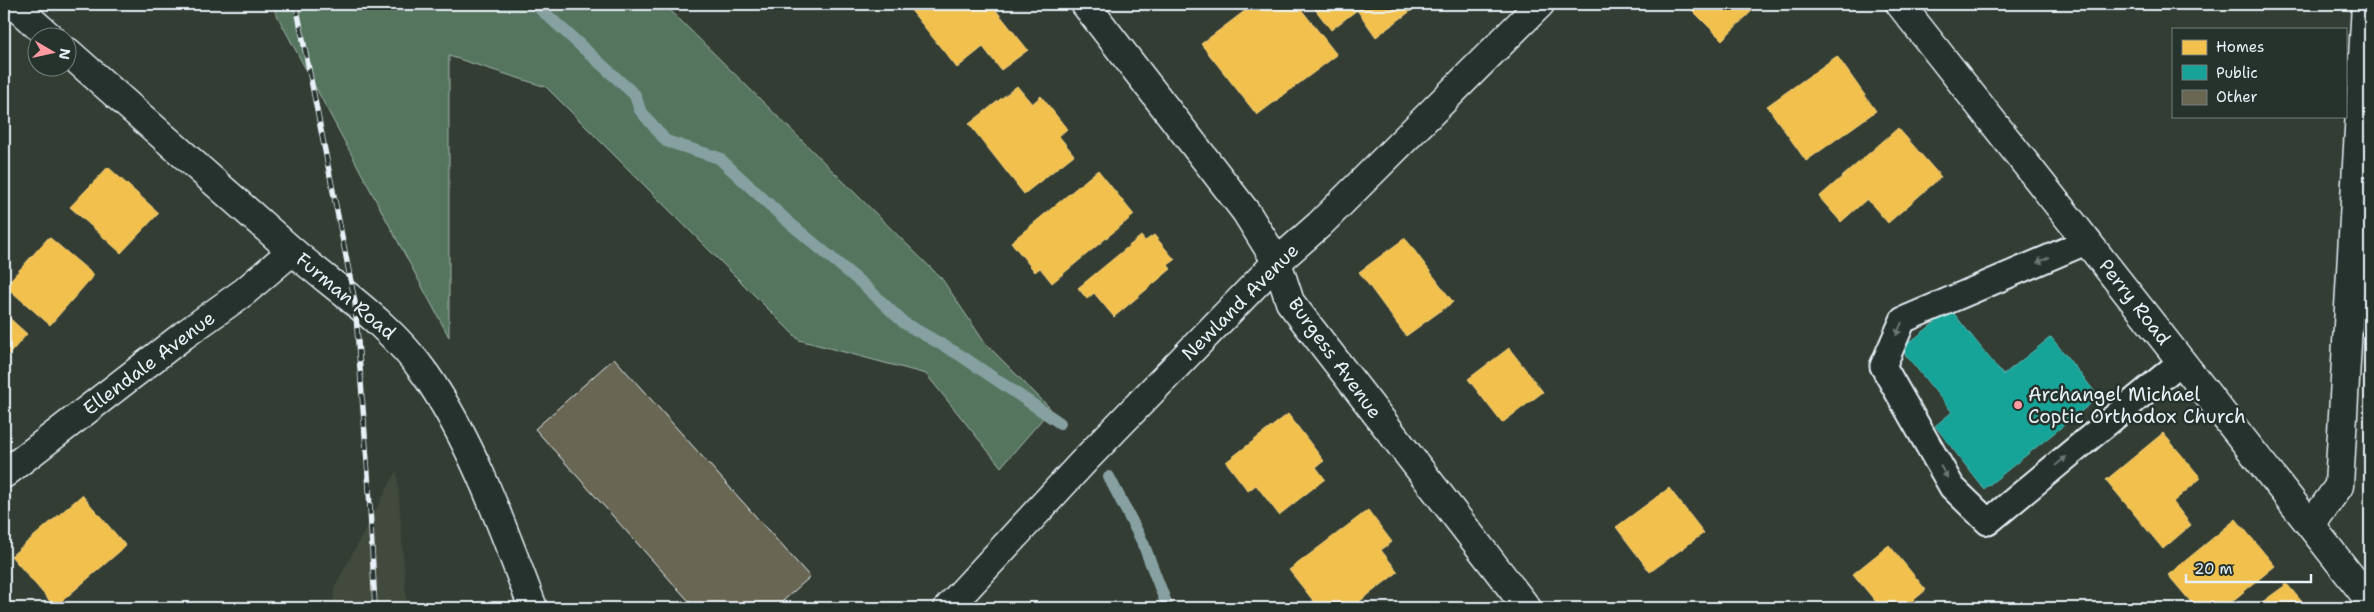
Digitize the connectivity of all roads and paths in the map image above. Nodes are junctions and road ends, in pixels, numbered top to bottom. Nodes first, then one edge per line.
1 (13, 4) edge
2 (1085, 4) edge
3 (1540, 4) edge
4 (1900, 4) edge
5 (2366, 4) edge
6 (41, 28) edge
7 (78, 61) edge
8 (2088, 241) junction
9 (292, 251) junction
10 (1277, 262) junction
11 (2182, 361) junction
12 (4, 474) edge
13 (2311, 526) junction
14 (2370, 601) edge
15 (533, 608) edge
16 (948, 608) edge
17 (1527, 608) edge

1 - 6 street
2 - 10 street, Burgess Avenue
3 - 10 street, Newland Avenue
4 - 8 street, Perry Road
5 - 13 street
7 - 9 street, Furman Road
8 - 11 street, Perry Road
8 -> 11 lane
9 - 12 street, Ellendale Avenue
9 - 15 street, Furman Road
10 - 16 street, Newland Avenue
10 - 17 street, Burgess Avenue
11 - 13 street, Perry Road
13 - 14 street, Perry Road

